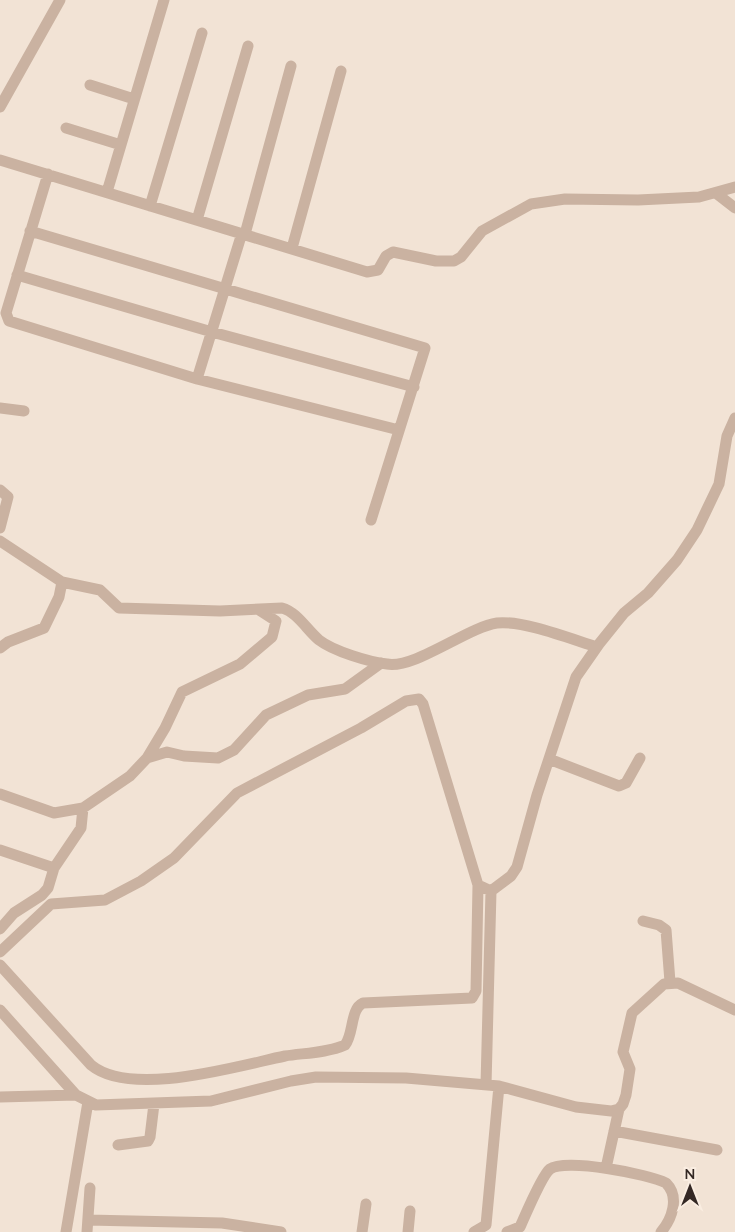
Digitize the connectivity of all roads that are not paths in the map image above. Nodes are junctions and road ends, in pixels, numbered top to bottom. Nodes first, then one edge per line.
1 (60, 0) edge
2 (164, 0) edge
3 (202, 32) dead end
4 (248, 46) dead end
5 (291, 66) dead end
6 (341, 71) dead end
7 (90, 85) dead end
8 (134, 99) junction
9 (0, 107) edge
10 (66, 128) dead end
11 (121, 145) junction
12 (0, 160) edge
13 (48, 174) junction
14 (735, 188) edge
15 (108, 192) junction
16 (717, 194) junction
17 (150, 206) junction
18 (735, 208) edge
19 (197, 220) junction
20 (30, 231) junction
21 (243, 234) junction
22 (292, 248) junction
23 (17, 275) junction
24 (226, 288) junction
25 (212, 332) junction
26 (197, 378) junction
27 (414, 387) junction
28 (0, 408) edge
29 (24, 411) dead end
30 (735, 418) edge
31 (399, 430) junction
32 (0, 490) edge
33 (371, 520) dead end
34 (0, 528) edge
35 (0, 541) edge
36 (62, 582) junction
37 (259, 610) junction
38 (597, 647) junction
39 (0, 648) edge
40 (381, 663) junction
41 (147, 758) junction
42 (640, 758) dead end
43 (549, 759) junction
44 (0, 794) edge
45 (83, 808) junction
46 (0, 850) edge
47 (54, 868) junction
48 (478, 886) junction
49 (491, 891) junction
50 (643, 921) dead end
51 (0, 928) edge
52 (0, 952) edge
53 (0, 965) edge
54 (670, 982) junction
55 (0, 1010) edge
56 (735, 1010) edge
57 (486, 1085) junction
58 (499, 1086) junction
59 (76, 1095) junction
60 (0, 1097) edge
61 (88, 1102) junction
62 (154, 1104) junction
63 (619, 1109) junction
64 (614, 1132) junction
65 (118, 1144) dead end
66 (717, 1150) dead end
67 (606, 1168) junction
68 (90, 1188) dead end
69 (366, 1204) dead end
70 (410, 1211) dead end
71 (88, 1220) junction
72 (490, 1228) edge
73 (666, 1230) edge
74 (66, 1232) edge
75 (87, 1232) edge
76 (281, 1232) edge
77 (362, 1232) edge
78 (408, 1232) edge
79 (474, 1232) edge
80 (507, 1232) edge

1 - 9 street
2 - 8 street
3 - 17 street
4 - 19 street
5 - 21 street
6 - 22 street
7 - 8 street
8 - 11 street
10 - 11 street
11 - 15 street
12 - 13 street
13 - 15 street
13 - 20 street
14 - 16 street
15 - 17 street
16 - 18 street
16 - 22 street
17 - 19 street
19 - 21 street
20 - 23 street
20 - 24 street
21 - 22 street
21 - 24 street
23 - 25 street
23 - 26 street
24 - 25 street
24 - 27 street
25 - 26 street
25 - 27 street
26 - 31 street
27 - 31 street
28 - 29 street
30 - 38 street
31 - 33 street
32 - 34 street
35 - 36 street
36 - 37 street
36 - 39 street
37 - 40 street
37 - 41 street
38 - 40 street
38 - 43 street
40 - 41 street
41 - 45 street
42 - 43 street
43 - 49 street
44 - 45 street
45 - 47 street
46 - 47 street
47 - 51 street
48 - 49 street
48 - 52 street
48 - 53 street
49 - 57 street
50 - 54 street
54 - 56 street
54 - 63 street
55 - 59 street
57 - 58 street
57 - 62 street
58 - 63 street
58 - 72 street
59 - 60 street
59 - 61 street
61 - 62 street
61 - 74 street
62 - 65 street
63 - 64 street
64 - 66 street
64 - 67 street
67 - 73 street
67 - 80 street
68 - 71 street
69 - 77 street
70 - 78 street
71 - 75 street
71 - 76 street
72 - 79 street

